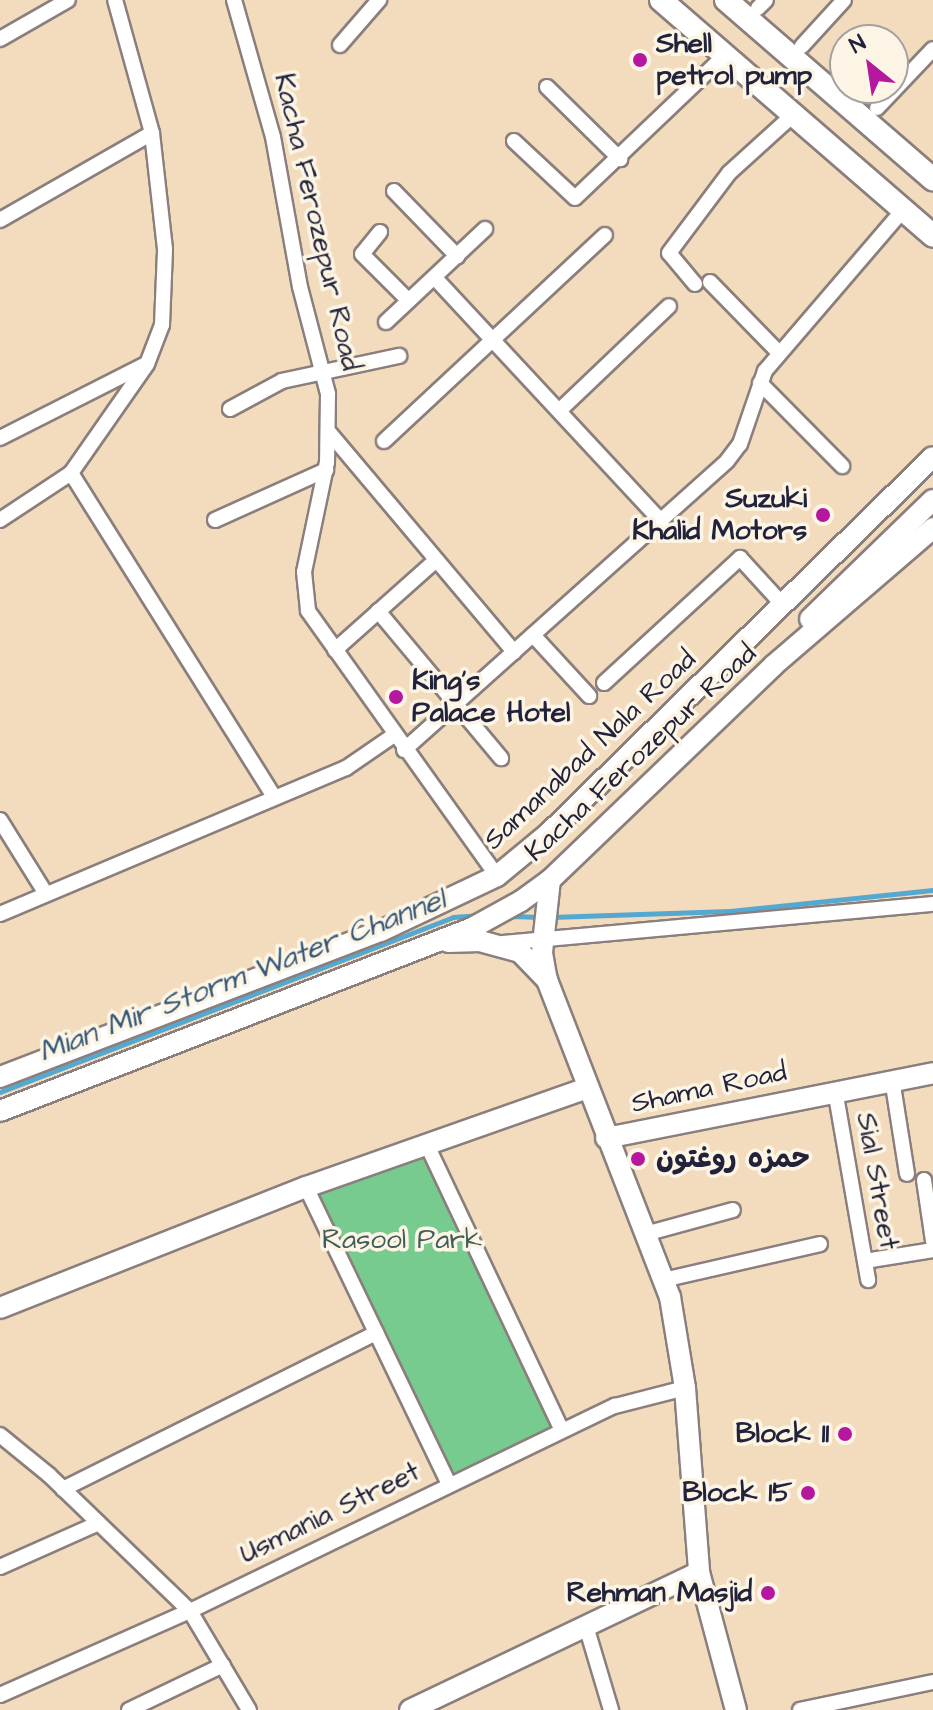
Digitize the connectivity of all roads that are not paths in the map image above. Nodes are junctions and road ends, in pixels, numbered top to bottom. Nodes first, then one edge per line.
1 (68, 0) edge
2 (115, 0) edge
3 (234, 0) edge
4 (379, 0) edge
5 (661, 0) edge
6 (726, 0) edge
7 (844, 0) edge
8 (0, 39) edge
9 (340, 45) dead end
10 (802, 46) dead end
11 (933, 49) edge
12 (725, 55) junction
13 (547, 87) dead end
14 (877, 108) dead end
15 (793, 115) junction
16 (152, 133) junction
17 (514, 141) dead end
18 (620, 159) junction
19 (933, 179) edge
20 (394, 191) dead end
21 (903, 210) junction
22 (0, 220) edge
23 (485, 229) dead end
24 (380, 232) dead end
25 (605, 235) dead end
26 (933, 236) edge
27 (457, 256) junction
28 (435, 278) junction
29 (409, 301) junction
30 (669, 306) dead end
31 (386, 322) dead end
32 (493, 342) junction
33 (779, 353) junction
34 (399, 356) dead end
35 (147, 364) junction
36 (322, 372) junction
37 (760, 383) junction
38 (230, 409) dead end
39 (561, 409) junction
40 (328, 431) junction
41 (0, 438) edge
42 (384, 441) dead end
43 (933, 457) edge
44 (842, 466) dead end
45 (933, 467) edge
46 (326, 470) junction
47 (71, 473) junction
48 (906, 487) junction
49 (933, 500) edge
50 (0, 520) edge
51 (215, 520) dead end
52 (662, 522) junction
53 (933, 528) edge
54 (436, 560) junction
55 (783, 605) junction
56 (378, 611) junction
57 (533, 635) junction
58 (335, 650) junction
59 (514, 652) junction
60 (774, 665) junction
61 (604, 683) dead end
62 (589, 696) dead end
63 (457, 703) junction
64 (394, 735) junction
65 (404, 750) junction
66 (501, 758) dead end
67 (274, 796) junction
68 (0, 820) edge
69 (497, 876) junction
70 (550, 880) junction
71 (46, 894) junction
72 (933, 904) edge
73 (0, 914) edge
74 (543, 941) junction
75 (432, 942) junction
76 (492, 944) junction
77 (547, 980) junction
78 (933, 1073) edge
79 (0, 1077) edge
80 (892, 1079) junction
81 (587, 1088) junction
82 (835, 1090) junction
83 (0, 1111) edge
84 (606, 1138) junction
85 (427, 1145) junction
86 (907, 1174) dead end
87 (924, 1180) dead end
88 (306, 1187) junction
89 (733, 1210) dead end
90 (645, 1234) junction
91 (933, 1241) edge
92 (820, 1244) dead end
93 (933, 1250) edge
94 (865, 1261) junction
95 (663, 1280) junction
96 (868, 1280) dead end
97 (0, 1308) edge
98 (376, 1333) junction
99 (685, 1388) junction
100 (562, 1430) junction
101 (0, 1435) edge
102 (449, 1484) junction
103 (63, 1489) junction
104 (99, 1523) junction
105 (0, 1567) edge
106 (699, 1572) junction
107 (190, 1611) junction
108 (586, 1626) junction
109 (223, 1665) junction
110 (933, 1682) edge
111 (0, 1695) edge
112 (426, 1707) edge
113 (129, 1710) edge
114 (249, 1710) edge
115 (611, 1710) edge
116 (736, 1710) edge
117 (800, 1710) edge

1 - 8 street
2 - 16 street
3 - 36 street, Kacha Ferozepur Road
4 - 9 street
5 - 12 main road
6 - 19 main road
7 - 10 street
11 - 14 street
12 - 15 main road
12 - 18 street
13 - 18 street
15 - 21 main road
15 - 33 street
16 - 22 street
16 - 35 street
17 - 18 street
20 - 27 street
21 - 26 main road
21 - 33 street
23 - 27 street
24 - 29 street
25 - 32 street
27 - 28 street
28 - 29 street
28 - 32 street
29 - 31 street
30 - 39 street
32 - 39 street
32 - 42 street
33 - 37 street
34 - 36 street
35 - 41 street
35 - 47 street
36 - 38 street
36 - 40 street, Kacha Ferozepur Road
37 - 44 street
37 - 52 street
39 - 52 street
40 - 46 street, Kacha Ferozepur Road
40 - 54 street
43 - 48 main road, Samanabad Nala Road
45 - 48 main road
46 - 51 street
46 - 58 street, Kacha Ferozepur Road
47 - 50 street
47 - 67 street
48 - 55 main road, Samanabad Nala Road
49 - 60 main road
52 - 57 street
53 - 60 main road, Kacha Ferozepur Road
54 - 56 street
54 - 59 street
55 - 61 street
55 - 69 main road, Samanabad Nala Road
56 - 58 street
56 - 63 street
57 - 59 street
57 - 62 street
58 - 64 street, Kacha Ferozepur Road
59 - 63 street
60 - 70 main road, Kacha Ferozepur Road
63 - 65 street
63 - 66 street
64 - 65 street, Kacha Ferozepur Road
64 - 67 street
65 - 69 street, Kacha Ferozepur Road
67 - 71 street
68 - 71 street
69 - 79 main road, Samanabad Nala Road
70 - 74 main road
70 - 75 main road, Kacha Ferozepur Road
71 - 73 street
72 - 74 street
74 - 76 street
74 - 77 main road
75 - 76 main road
75 - 83 main road, Kacha Ferozepur Road
76 - 77 main road
77 - 81 main road
78 - 80 main road, Shama Road
80 - 82 main road, Shama Road
80 - 86 street
81 - 84 main road
81 - 85 main road, Shama Road
82 - 84 main road, Shama Road
82 - 94 street, Sial Street
84 - 90 main road, Shama Road
85 - 88 main road, Shama Road
85 - 100 street
87 - 91 street
88 - 97 main road, Shama Road
88 - 98 street
89 - 90 street
90 - 95 main road, Shama Road
92 - 95 street
93 - 94 street
94 - 96 street, Sial Street
95 - 99 main road, Shama Road
98 - 102 street
98 - 103 street
99 - 100 street, Usmania Street
99 - 106 main road, Shama Road
100 - 102 street, Usmania Street
101 - 103 street
102 - 107 street, Usmania Street
103 - 104 street
104 - 105 street
104 - 107 street
106 - 108 main road
106 - 116 main road, Shama Road
107 - 109 street
107 - 111 street, Usmania Street
108 - 112 main road
108 - 115 street
109 - 113 street
109 - 114 street
110 - 117 street

